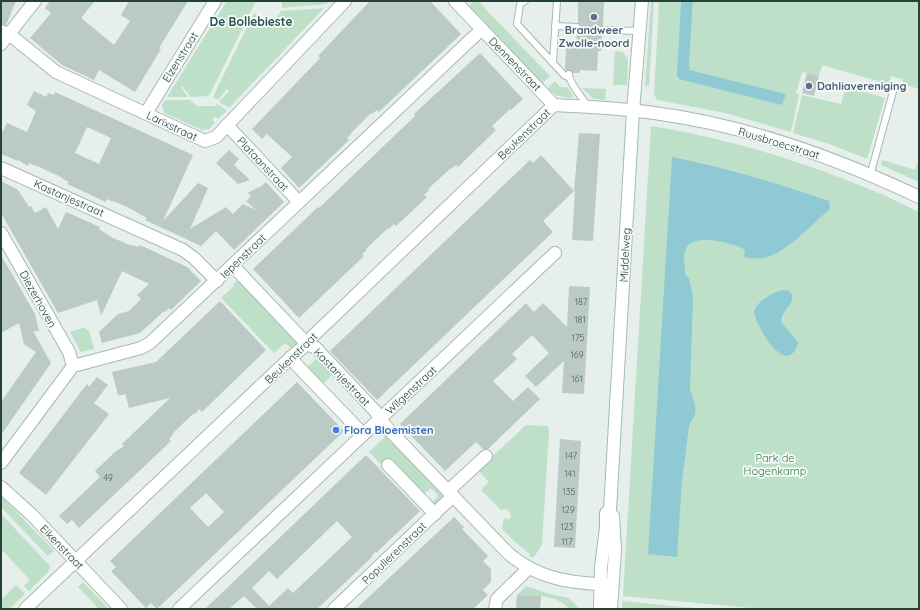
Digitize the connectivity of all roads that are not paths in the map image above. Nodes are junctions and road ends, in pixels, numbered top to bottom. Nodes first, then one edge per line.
1 (35, 1) edge
2 (215, 1) edge
3 (345, 1) edge
4 (455, 1) edge
5 (525, 1) edge
6 (557, 1) edge
7 (642, 1) edge
8 (555, 26) junction
9 (577, 27) dead end
10 (482, 29) junction
11 (602, 30) dead end
12 (640, 32) junction
13 (5, 33) edge
14 (1, 44) edge
15 (553, 62) junction
16 (894, 88) dead end
17 (554, 105) junction
18 (589, 107) junction
19 (633, 111) junction
20 (146, 113) junction
21 (227, 125) junction
22 (1, 168) edge
23 (870, 176) junction
24 (919, 197) edge
25 (299, 202) junction
26 (1, 233) edge
27 (555, 253) dead end
28 (233, 266) junction
29 (217, 282) junction
30 (307, 344) junction
31 (290, 358) junction
32 (73, 366) junction
33 (379, 418) junction
34 (362, 434) junction
35 (486, 456) dead end
36 (1, 463) edge
37 (388, 465) dead end
38 (1, 486) edge
39 (450, 494) junction
40 (610, 510) junction
41 (435, 514) junction
42 (76, 561) junction
43 (529, 568) junction
44 (600, 585) junction
45 (613, 585) junction
46 (25, 609) edge
47 (121, 609) edge
48 (179, 609) edge
49 (334, 609) edge
50 (495, 609) edge
51 (600, 609) edge
52 (611, 609) edge

1 - 13 street
2 - 20 street, Elzenstraat
3 - 21 street, Larixstraat
4 - 10 street, Dennenstraat
5 - 15 lane
6 - 8 lane
7 - 12 street, Middelweg
8 - 9 lane
8 - 15 lane
10 - 17 street, Dennenstraat
10 - 25 street, Iepenstraat
11 - 12 lane
12 - 19 street, Middelweg
13 - 14 street
13 - 20 street, Larixstraat
15 - 18 lane
16 - 23 lane
17 - 18 street
17 - 30 street, Beukenstraat
18 - 19 street
19 - 23 street, Ruusbroecstraat
19 - 40 street, Middelweg
20 - 21 street, Larixstraat
21 - 25 street, Plataanstraat
22 - 29 street, Kastanjestraat
23 - 24 street, Ruusbroecstraat
25 - 28 street, Iepenstraat
26 - 32 street, Diezerhoven
27 - 33 street, Wilgenstraat
28 - 29 street, Iepenstraat
28 - 30 street, Kastanjestraat
29 - 32 street, Iepenstraat
30 - 31 street, Beukenstraat
30 - 33 street, Kastanjestraat
31 - 34 street
31 - 42 street, Beukenstraat
32 - 36 street
33 - 34 street, Wilgenstraat
33 - 39 street, Kastanjestraat
34 - 48 street, Wilgenstraat
35 - 39 street
37 - 41 street
38 - 42 street, Eikenstraat
39 - 41 street, Populierenstraat
39 - 43 street, Kastanjestraat
40 - 44 street, Middelweg
40 - 45 street, Middelweg
41 - 49 street, Populierenstraat
42 - 46 street, Beukenstraat
42 - 47 street, Eikenstraat
43 - 44 street, Kastanjestraat
43 - 50 street
44 - 45 street, Kastanjestraat
44 - 51 street, Middelweg
45 - 52 street, Middelweg

